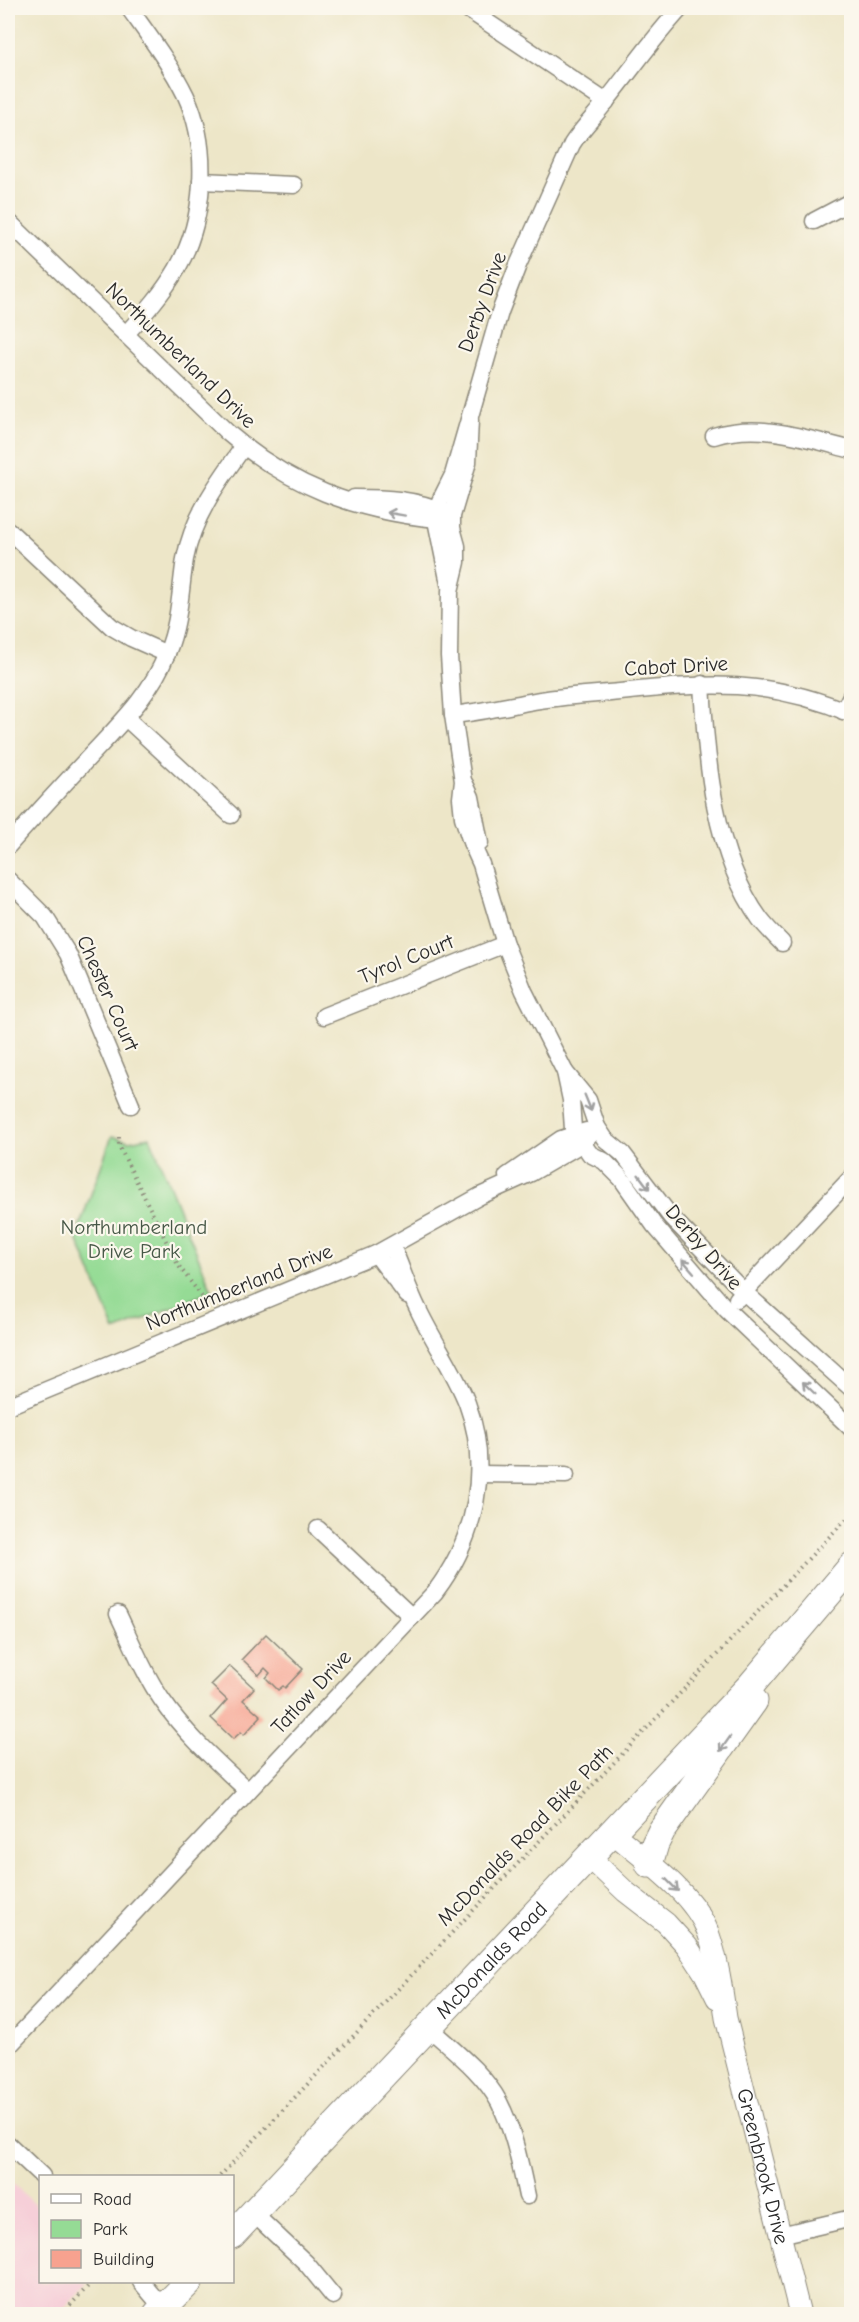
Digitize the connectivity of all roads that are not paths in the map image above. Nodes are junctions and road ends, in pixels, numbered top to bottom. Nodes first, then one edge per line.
1 (129, 8) edge
2 (466, 8) edge
3 (681, 8) edge
4 (606, 102) junction
5 (201, 181) junction
6 (294, 185) dead end
7 (852, 201) edge
8 (8, 220) edge
9 (814, 221) dead end
10 (126, 334) junction
11 (714, 436) dead end
12 (244, 446) junction
13 (852, 450) edge
14 (442, 515) junction
15 (8, 530) edge
16 (167, 654) junction
17 (702, 684) junction
18 (852, 694) edge
19 (453, 709) junction
20 (847, 712) edge
21 (126, 718) junction
22 (231, 815) dead end
23 (8, 846) edge
24 (8, 880) edge
25 (782, 943) dead end
26 (505, 944) junction
27 (324, 1016) dead end
28 (565, 1072) junction
29 (131, 1105) dead end
30 (597, 1127) junction
31 (579, 1139) junction
32 (852, 1177) edge
33 (392, 1245) junction
34 (376, 1254) junction
35 (744, 1292) junction
36 (417, 1308) junction
37 (727, 1310) junction
38 (852, 1389) edge
39 (8, 1403) edge
40 (852, 1429) edge
41 (479, 1474) junction
42 (566, 1475) dead end
43 (318, 1529) dead end
44 (852, 1566) edge
45 (852, 1591) edge
46 (118, 1614) dead end
47 (412, 1617) junction
48 (795, 1645) junction
49 (751, 1685) junction
50 (248, 1791) junction
51 (612, 1832) junction
52 (589, 1857) junction
53 (649, 1864) junction
54 (726, 2018) junction
55 (428, 2027) junction
56 (8, 2047) edge
57 (8, 2144) edge
58 (41, 2175) edge
59 (527, 2196) dead end
60 (253, 2213) junction
61 (852, 2218) edge
62 (234, 2233) edge
63 (780, 2235) junction
64 (143, 2283) edge
65 (171, 2295) edge
66 (333, 2296) dead end
67 (800, 2314) edge

1 - 5 street
2 - 4 street
3 - 4 street, Derby Drive
4 - 14 street, Derby Drive
5 - 6 street
5 - 10 street
7 - 9 street
8 - 10 street, Northumberland Drive
10 - 12 street, Northumberland Drive
11 - 13 street
12 - 14 street, Northumberland Drive
12 - 16 street
14 - 19 street, Derby Drive
15 - 16 street
16 - 21 street
17 - 19 street, Cabot Drive
17 - 20 street, Cabot Drive
17 - 25 street
18 - 20 street
19 - 26 street, Derby Drive
21 - 22 street
21 - 23 street
24 - 29 street, Chester Court
26 - 27 street, Tyrol Court
26 - 28 street, Derby Drive
28 -> 30 street, Derby Drive
28 - 31 street, Derby Drive
30 - 31 street, Northumberland Drive
30 -> 35 street, Derby Drive
31 - 33 street, Northumberland Drive
37 -> 31 street, Derby Drive
32 - 35 street
33 - 34 street, Northumberland Drive
33 - 36 street, Tatlow Drive
34 - 36 street, Tatlow Drive
34 - 39 street, Northumberland Drive
35 - 37 street
35 - 38 street, Derby Drive
36 - 41 street, Tatlow Drive
40 -> 37 street, Derby Drive
41 - 42 street
41 - 47 street, Tatlow Drive
43 - 47 street
44 - 49 main road, McDonalds Road
45 - 48 main road, McDonalds Road
46 - 50 street
47 - 50 street, Tatlow Drive
48 - 49 main road, McDonalds Road
48 -> 53 main road
49 - 51 main road, McDonalds Road
50 - 56 street, Tatlow Drive
51 - 52 main road, McDonalds Road
51 - 53 street, Greenbrook Drive
52 - 54 street, Greenbrook Drive
52 - 55 main road, McDonalds Road
53 -> 54 street, Greenbrook Drive
54 - 63 street, Greenbrook Drive
55 - 59 street
55 - 60 main road, McDonalds Road
57 - 58 street
60 - 62 main road, McDonalds Road
60 - 66 street
61 - 63 street
63 - 67 street, Greenbrook Drive
64 - 65 street

